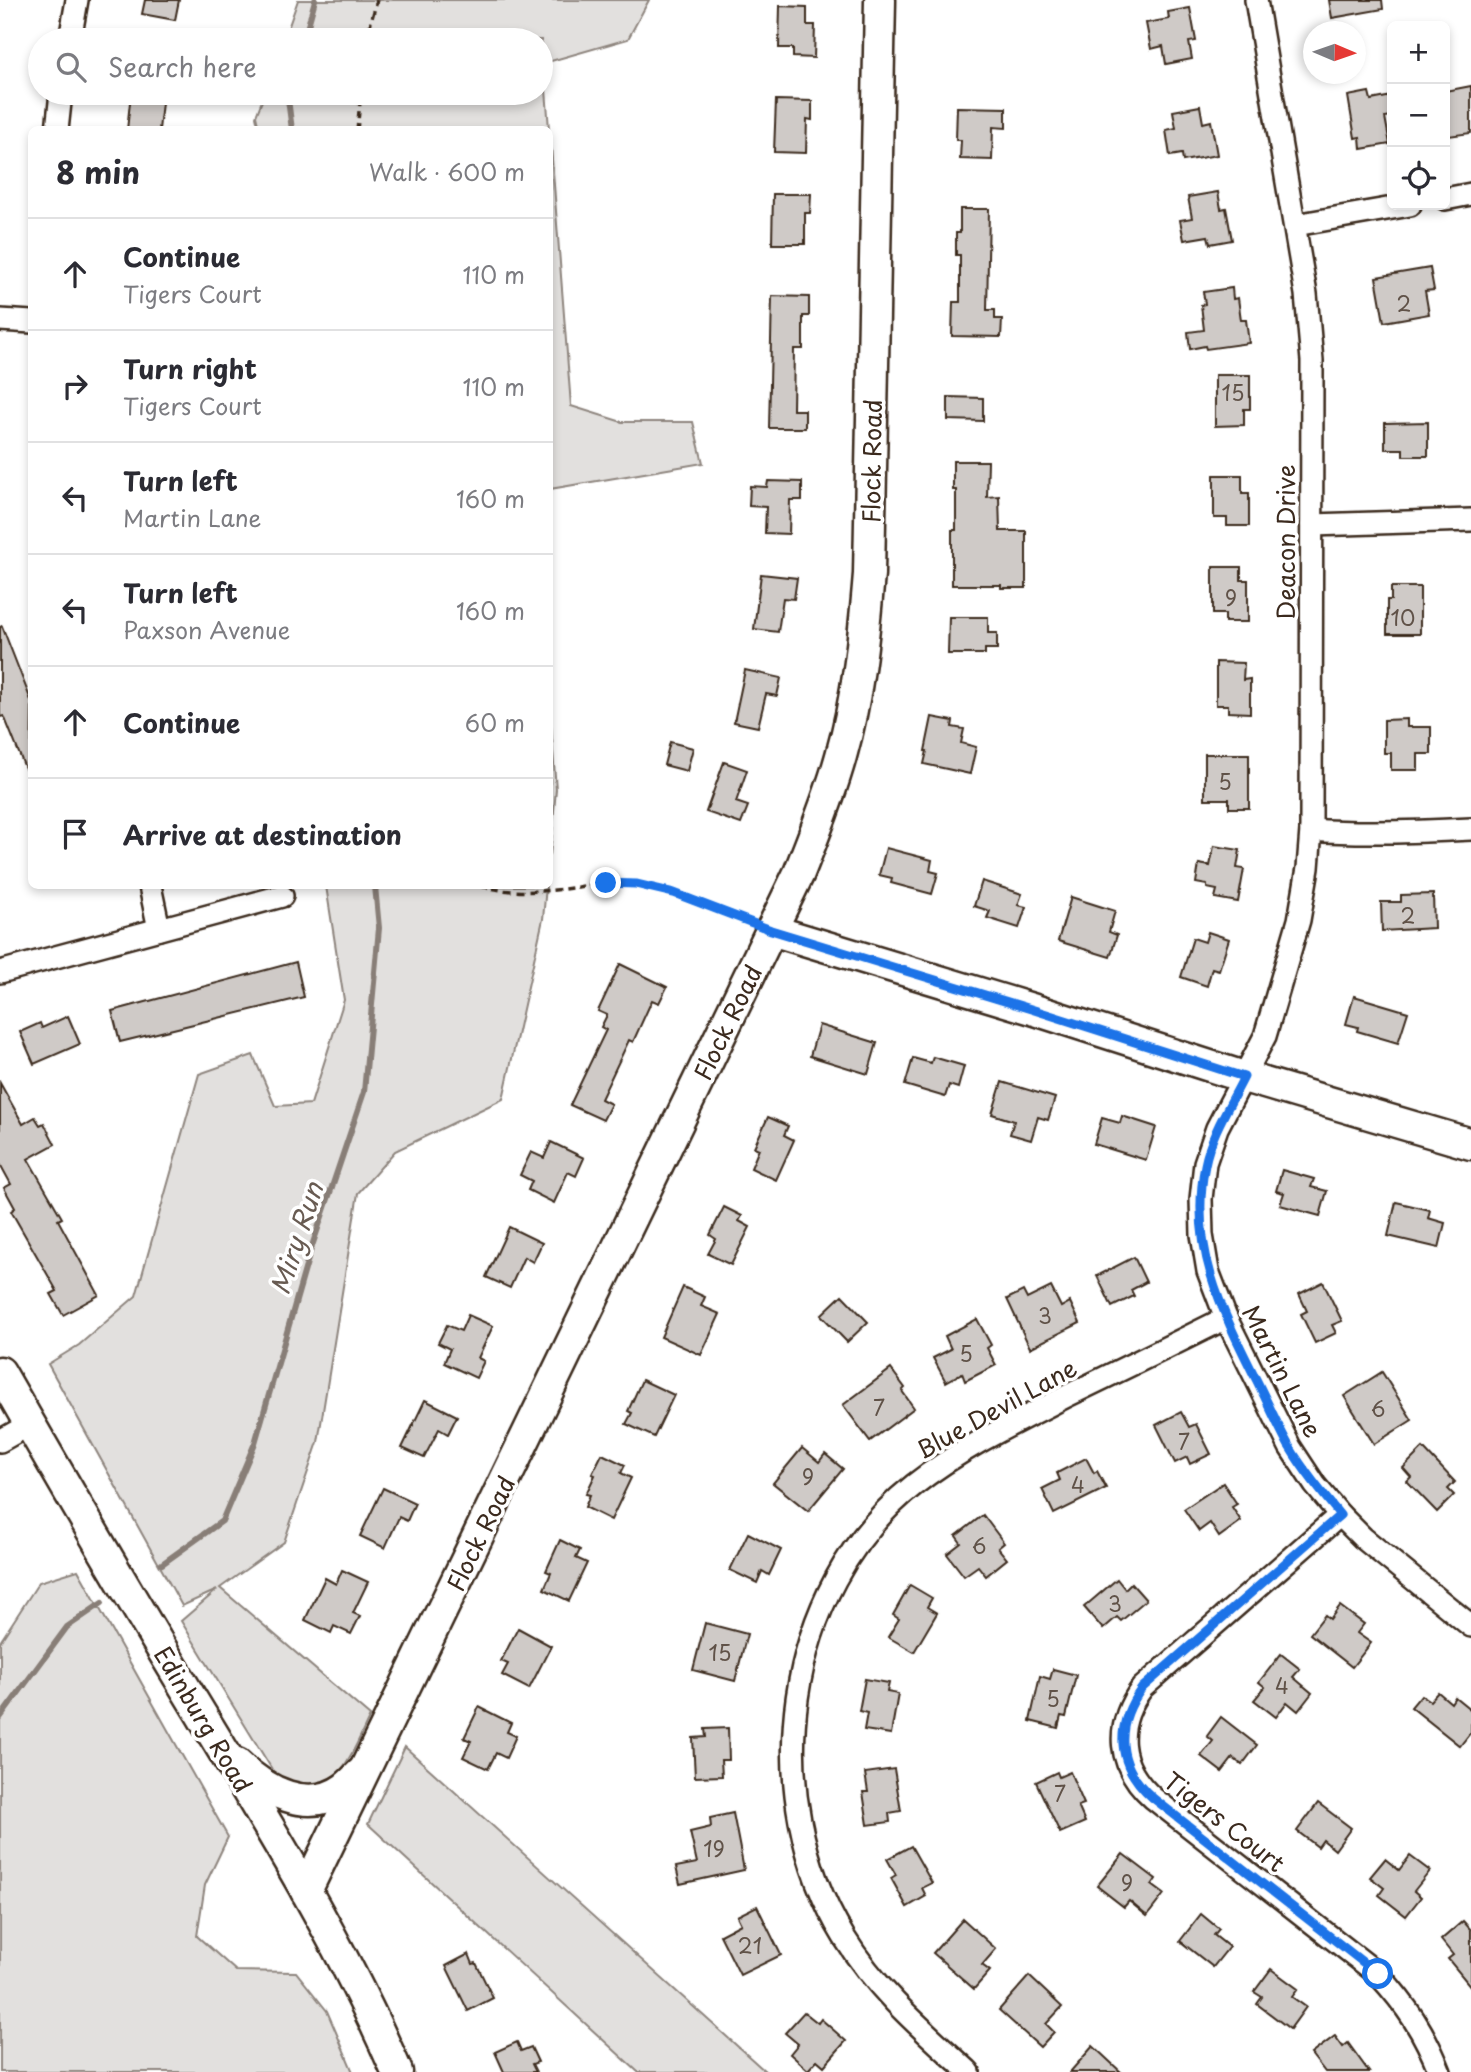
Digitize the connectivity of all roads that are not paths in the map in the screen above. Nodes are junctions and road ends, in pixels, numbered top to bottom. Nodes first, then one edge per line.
1 (77, 0) edge
2 (880, 0) edge
3 (1256, 0) edge
4 (72, 28) edge
5 (60, 105) edge
6 (57, 126) edge
7 (1471, 194) edge
8 (1450, 198) edge
9 (1387, 209) edge
10 (1295, 225) junction
11 (0, 320) edge
12 (28, 322) edge
13 (1471, 520) edge
14 (1312, 525) junction
15 (1471, 829) edge
16 (1311, 830) junction
17 (151, 889) edge
18 (282, 896) dead end
19 (159, 929) junction
20 (771, 930) junction
21 (0, 972) edge
22 (1244, 1077) junction
23 (1471, 1144) edge
24 (1226, 1318) junction
25 (0, 1372) edge
26 (30, 1424) junction
27 (0, 1441) edge
28 (1340, 1515) junction
29 (1471, 1626) edge
30 (223, 1751) junction
31 (364, 1770) junction
32 (306, 1891) junction
33 (397, 2072) edge
34 (969, 2072) edge
35 (1440, 2072) edge

1 - 4 street
2 - 20 main road, Flock Road
3 - 10 street, Deacon Drive
5 - 6 street
7 - 8 street
9 - 10 street
10 - 14 street, Deacon Drive
11 - 12 street
13 - 14 street
14 - 16 street, Deacon Drive
15 - 16 street
16 - 22 street, Deacon Drive
17 - 19 street
18 - 19 street
19 - 21 street
20 - 22 main road
20 - 31 main road, Flock Road
22 - 23 main road
22 - 24 street, Martin Lane
24 - 28 street, Martin Lane
24 - 34 street, Blue Devil Lane
25 - 26 main road, Edinburg Road
26 - 27 street
26 - 30 main road, Edinburg Road
28 - 29 street, Martin Lane
28 - 35 street, Tigers Court
30 - 31 main road
30 - 32 main road, Edinburg Road
31 - 32 main road, Flock Road
32 - 33 main road, Edinburg Road

